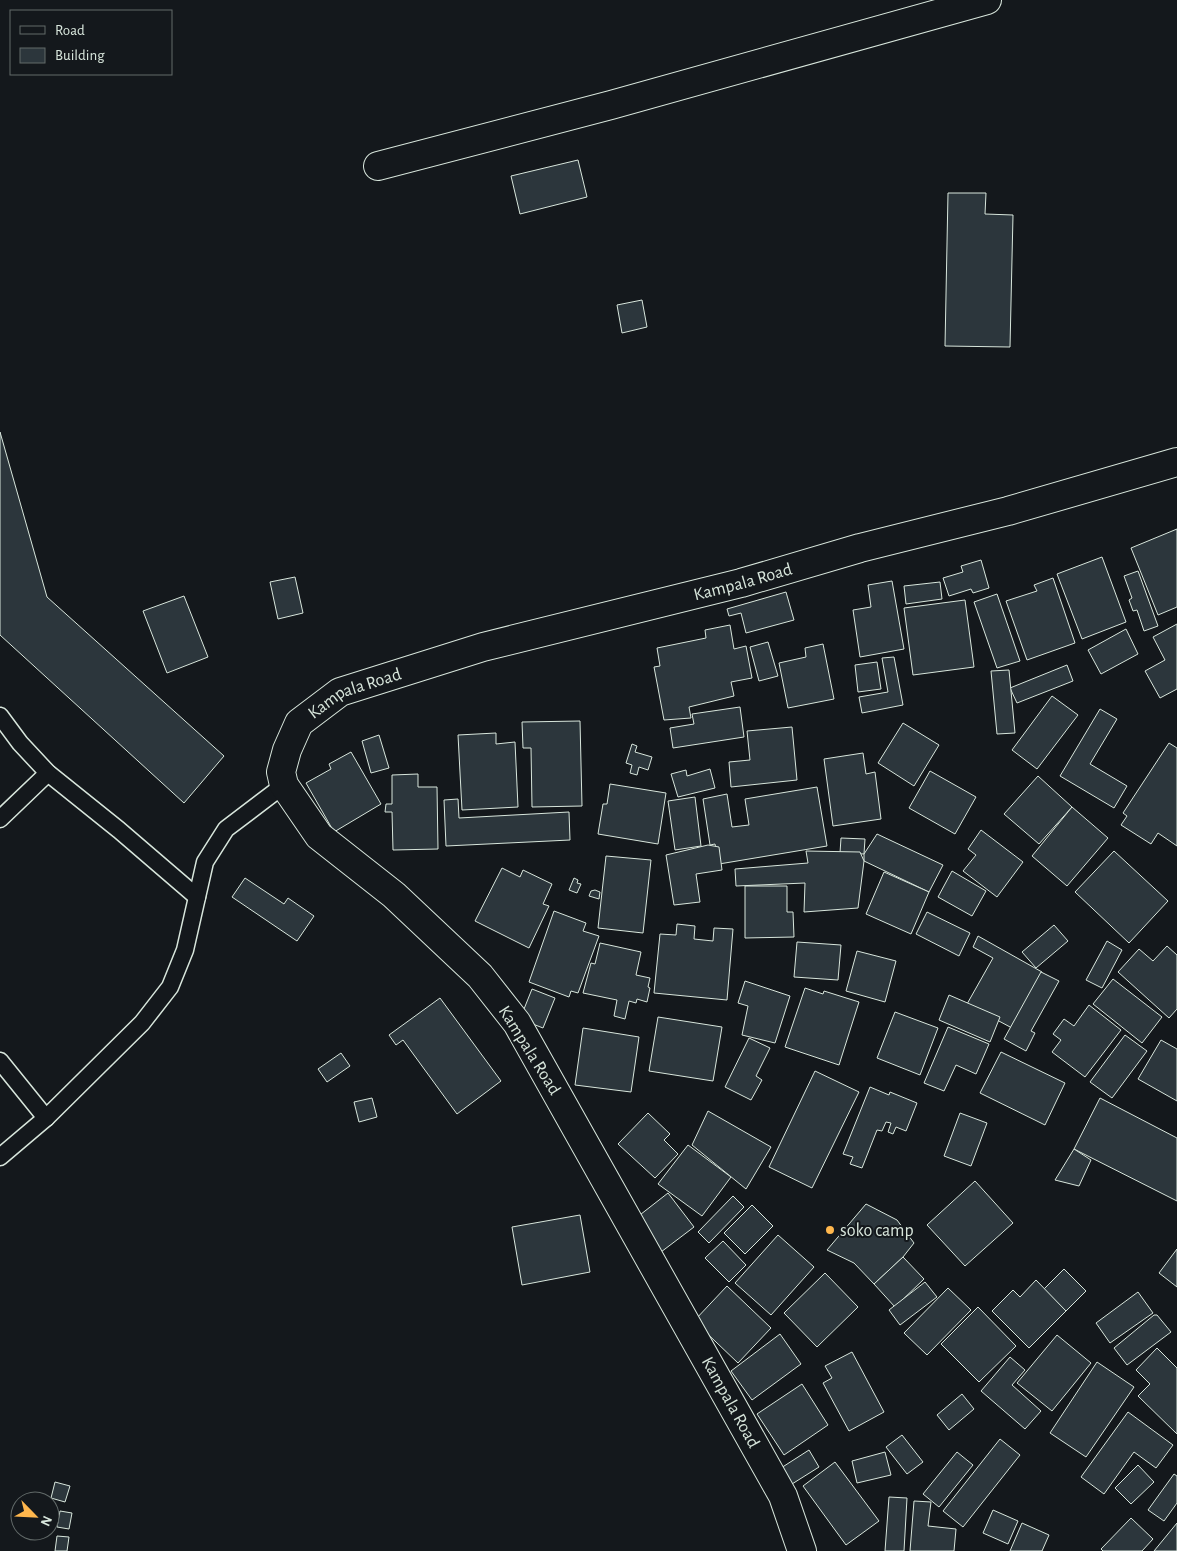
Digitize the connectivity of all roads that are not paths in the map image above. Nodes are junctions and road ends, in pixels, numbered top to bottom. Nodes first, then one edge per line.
1 (987, 0) edge
2 (378, 166) dead end
3 (1177, 462) edge
4 (0, 716) edge
5 (48, 773) junction
6 (284, 785) junction
7 (0, 819) edge
8 (197, 897) junction
9 (0, 1061) edge
10 (46, 1118) junction
11 (0, 1156) edge
12 (802, 1551) edge

1 - 2 street
3 - 6 street, Kampala Road
4 - 5 lane
5 - 7 lane
5 - 8 lane
6 - 8 lane
6 - 12 street, Kampala Road
8 - 10 lane
9 - 10 lane
10 - 11 lane

